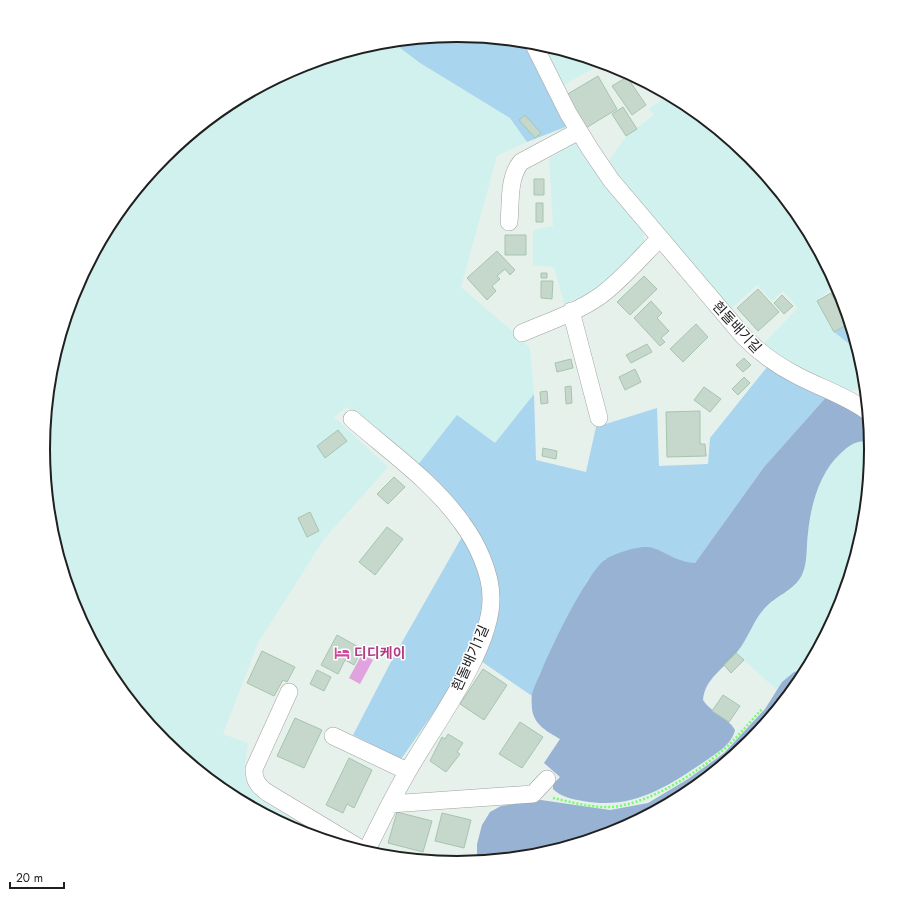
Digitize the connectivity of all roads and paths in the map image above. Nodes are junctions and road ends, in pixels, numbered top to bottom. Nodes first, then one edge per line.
1 (538, 50) edge
2 (579, 131) junction
3 (510, 222) dead end
4 (660, 238) junction
5 (571, 311) junction
6 (522, 333) dead end
7 (861, 402) edge
8 (599, 418) dead end
9 (352, 419) dead end
10 (289, 692) dead end
11 (762, 709) dead end
12 (333, 736) dead end
13 (407, 771) junction
14 (547, 778) dead end
15 (533, 794) junction
16 (390, 804) junction
17 (348, 841) edge
18 (369, 846) edge

1 - 2 lane, 흰돌배기길
2 - 3 lane
2 - 4 lane, 흰돌배기길
4 - 5 lane
4 - 7 lane, 흰돌배기길
5 - 6 lane
5 - 8 lane
9 - 13 lane, 흰돌배기1길
10 - 17 lane, 흰돌배기1길
11 - 15 path
12 - 13 lane
13 - 16 lane, 흰돌배기1길
14 - 15 lane
15 - 16 lane
16 - 18 lane, 흰돌배기1길

